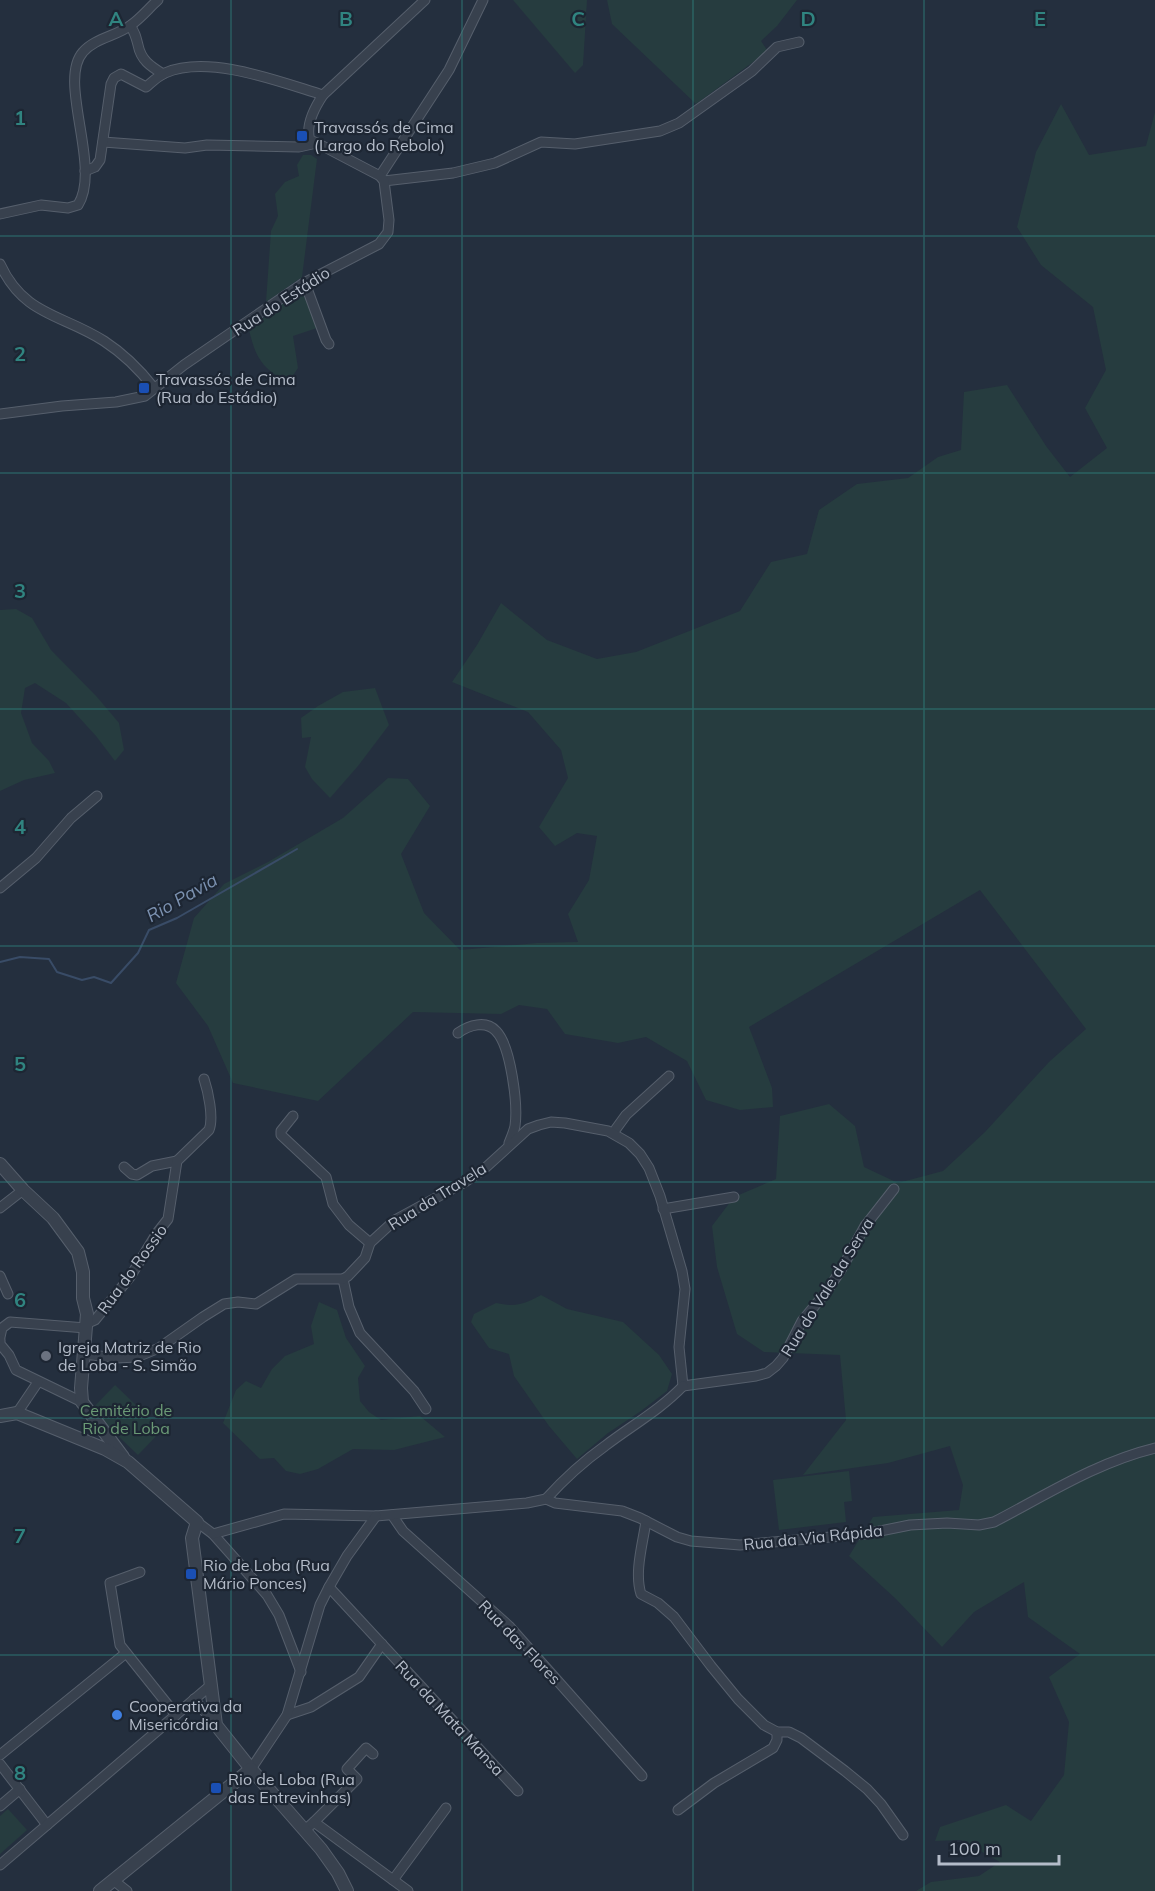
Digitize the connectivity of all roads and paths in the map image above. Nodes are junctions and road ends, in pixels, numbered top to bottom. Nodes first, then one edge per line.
1 (158, 0) edge
2 (425, 0) edge
3 (483, 0) edge
4 (130, 26) junction
5 (799, 42) dead end
6 (163, 74) junction
7 (323, 95) junction
8 (103, 142) junction
9 (317, 143) junction
10 (85, 171) junction
11 (382, 178) junction
12 (0, 214) edge
13 (0, 264) edge
14 (305, 283) junction
15 (329, 344) dead end
16 (154, 388) junction
17 (0, 414) edge
18 (97, 796) dead end
19 (0, 888) edge
20 (458, 1033) dead end
21 (669, 1076) dead end
22 (204, 1079) dead end
23 (293, 1116) dead end
24 (613, 1133) junction
25 (508, 1146) junction
26 (177, 1161) junction
27 (0, 1164) edge
28 (124, 1167) dead end
29 (894, 1189) dead end
30 (23, 1190) junction
31 (734, 1197) dead end
32 (0, 1208) edge
33 (663, 1209) junction
34 (370, 1243) junction
35 (0, 1276) edge
36 (343, 1280) junction
37 (8, 1294) dead end
38 (86, 1326) junction
39 (0, 1341) edge
40 (84, 1354) junction
41 (39, 1382) junction
42 (683, 1386) junction
43 (82, 1402) junction
44 (426, 1409) dead end
45 (6, 1414) edge
46 (108, 1444) junction
47 (1155, 1448) edge
48 (546, 1499) junction
49 (392, 1515) junction
50 (375, 1516) junction
51 (646, 1521) junction
52 (197, 1522) junction
53 (213, 1534) junction
54 (140, 1572) dead end
55 (329, 1587) junction
56 (382, 1644) junction
57 (126, 1653) junction
58 (301, 1672) junction
59 (211, 1685) junction
60 (195, 1699) junction
61 (176, 1715) junction
62 (287, 1715) junction
63 (216, 1725) junction
64 (777, 1732) junction
65 (373, 1754) dead end
66 (0, 1755) edge
67 (0, 1764) edge
68 (251, 1769) junction
69 (642, 1776) dead end
70 (20, 1789) junction
71 (518, 1791) dead end
72 (0, 1806) edge
73 (446, 1808) dead end
74 (678, 1810) dead end
75 (47, 1825) junction
76 (310, 1826) junction
77 (903, 1835) dead end
78 (0, 1865) edge
79 (113, 1880) junction
80 (393, 1880) junction
81 (100, 1891) edge
82 (127, 1891) edge
83 (347, 1891) edge
84 (408, 1891) edge

1 - 4 street
2 - 7 street
3 - 11 street
4 - 6 street
4 - 10 street
5 - 11 street
6 - 7 street
6 - 8 street
7 - 9 street
8 - 9 street
8 - 10 street
9 - 11 street
10 - 12 street
11 - 14 street, Rua do Estádio
13 - 16 street
14 - 15 street
14 - 16 street, Rua do Estádio
16 - 17 street, Rua do Estádio
18 - 19 street
20 - 25 street
21 - 24 street
22 - 26 street
23 - 34 street
24 - 25 street, Rua da Travela
24 - 33 street
25 - 34 street, Rua da Travela
26 - 28 street
26 - 38 street, Rua do Rossio
27 - 30 street
29 - 42 street, Rua do Vale da Serva
30 - 32 street
30 - 38 street
31 - 33 street
33 - 42 street
34 - 36 street, Rua da Travela
35 - 37 street
36 - 40 street
36 - 44 street
38 - 39 street
38 - 40 street
39 - 41 street
40 - 43 street
41 - 43 street
41 - 45 street
42 - 48 street
43 - 46 street
45 - 46 street
46 - 52 street
47 - 51 street, Rua da Via Rápida
48 - 49 street, Rua da Via Rápida
48 - 51 street, Rua da Via Rápida
49 - 50 street, Rua da Via Rápida
49 - 69 street, Rua das Flores
50 - 53 street, Rua da Via Rápida
50 - 55 street
51 - 64 street
52 - 53 street
52 - 59 street
53 - 58 street
54 - 57 street
55 - 56 street, Rua da Mata Mansa
55 - 58 street
56 - 62 street, Rua da Mata Mansa
56 - 71 street, Rua da Mata Mansa
57 - 61 street
57 - 66 street
58 - 62 street
59 - 60 street
59 - 63 street
60 - 61 street
60 - 63 street
61 - 75 street
62 - 68 street
63 - 68 street
64 - 74 street
64 - 77 street
65 - 76 street
67 - 70 street
68 - 76 street
68 - 79 street
70 - 72 street
70 - 75 street
73 - 80 street
75 - 78 street
76 - 80 street
76 - 83 street
79 - 81 street
79 - 82 street
80 - 84 street

